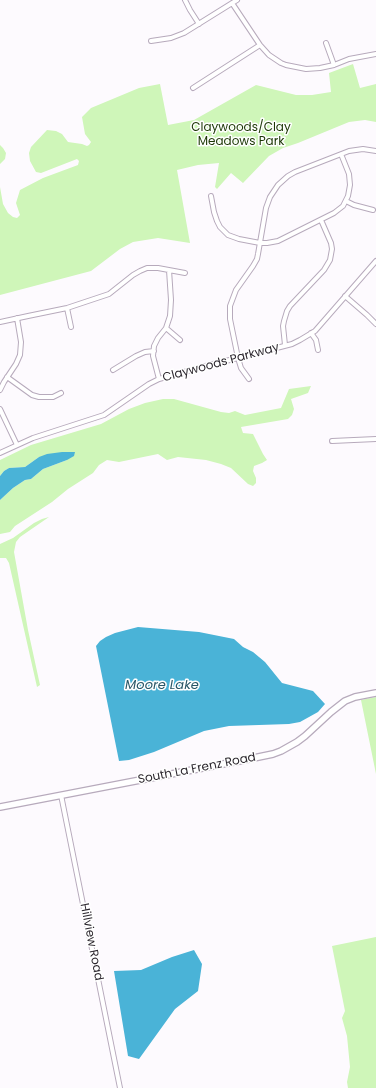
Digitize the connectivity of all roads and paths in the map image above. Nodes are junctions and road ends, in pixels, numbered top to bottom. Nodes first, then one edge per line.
1 (185, 0) edge
2 (237, 0) edge
3 (232, 3) junction
4 (199, 24) junction
5 (151, 41) dead end
6 (326, 43) dead end
7 (260, 45) junction
8 (376, 54) edge
9 (334, 65) junction
10 (193, 88) dead end
11 (376, 151) edge
12 (341, 154) junction
13 (211, 196) dead end
14 (346, 201) junction
15 (374, 210) dead end
16 (321, 220) junction
17 (260, 243) junction
18 (376, 261) edge
19 (169, 270) junction
20 (185, 273) dead end
21 (345, 296) junction
22 (67, 308) junction
23 (17, 318) junction
24 (0, 322) edge
25 (376, 324) edge
26 (71, 327) dead end
27 (166, 328) junction
28 (311, 333) junction
29 (180, 340) dead end
30 (285, 345) junction
31 (318, 350) dead end
32 (154, 351) junction
33 (238, 358) junction
34 (113, 370) dead end
35 (7, 377) junction
36 (159, 379) junction
37 (249, 379) dead end
38 (0, 390) edge
39 (61, 393) dead end
40 (0, 409) edge
41 (376, 439) edge
42 (332, 440) dead end
43 (17, 445) junction
44 (0, 453) edge
45 (376, 693) edge
46 (61, 795) junction
47 (0, 807) edge
48 (120, 1088) edge

1 - 4 street
2 - 3 street
3 - 4 street
3 - 7 street
4 - 5 street
6 - 9 street
7 - 9 street
7 - 10 street
8 - 9 street
11 - 12 street
12 - 14 street
12 - 17 street
13 - 17 street
14 - 15 street
14 - 16 street
16 - 17 street
16 - 30 street
17 - 33 street
18 - 21 street, Claywoods Parkway
19 - 20 street
19 - 22 street
19 - 27 street
21 - 25 street
21 - 28 street, Claywoods Parkway
22 - 23 street
22 - 26 street
23 - 24 street
23 - 35 street
27 - 29 street
27 - 32 street
28 - 30 street, Claywoods Parkway
28 - 31 street
30 - 33 street, Claywoods Parkway
32 - 34 street
32 - 36 street
33 - 36 street, Claywoods Parkway
33 - 37 street
35 - 38 street
35 - 39 street
36 - 43 street, Claywoods Parkway
40 - 43 street
41 - 42 street
43 - 44 street, Claywoods Parkway
45 - 46 street, South La Frenz Road
46 - 47 street, South La Frenz Road
46 - 48 street, Hillview Road

